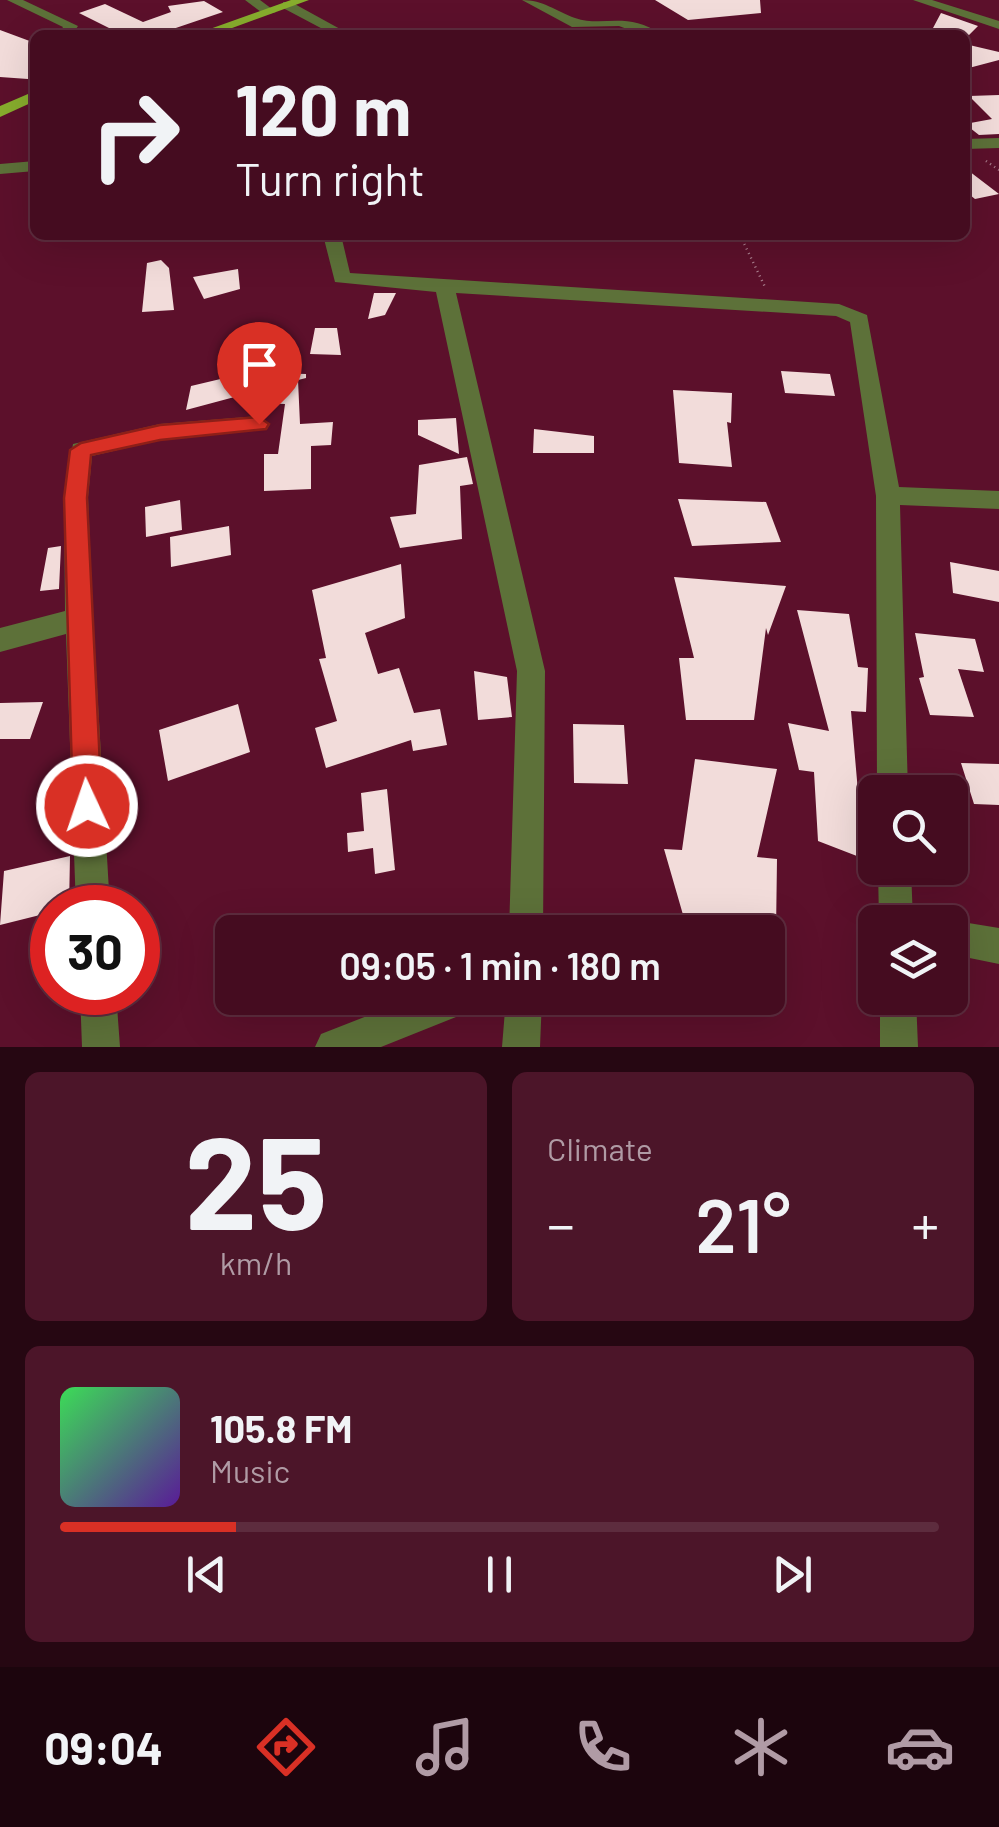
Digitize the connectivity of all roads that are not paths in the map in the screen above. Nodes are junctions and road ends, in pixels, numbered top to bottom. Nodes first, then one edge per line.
1 (251, 0) edge
2 (303, 0) edge
3 (528, 0) edge
4 (919, 0) edge
5 (16, 1) edge
6 (287, 6) junction
7 (0, 11) edge
8 (270, 12) junction
9 (999, 24) edge
10 (68, 30) edge
11 (215, 30) edge
12 (334, 30) edge
13 (642, 30) edge
14 (30, 97) edge
15 (0, 112) edge
16 (999, 143) edge
17 (970, 144) edge
18 (30, 167) edge
19 (0, 170) edge
20 (333, 240) edge
21 (445, 288) junction
22 (259, 424) dead end
23 (888, 496) junction
24 (999, 500) edge
25 (79, 619) junction
26 (0, 640) edge
27 (893, 775) edge
28 (92, 885) edge
29 (526, 915) edge
30 (968, 941) edge
31 (999, 946) edge
32 (99, 1015) edge
33 (415, 1015) edge
34 (523, 1015) edge
35 (898, 1015) edge
36 (101, 1047) edge
37 (334, 1047) edge
38 (521, 1047) edge
39 (899, 1047) edge

1 - 8 street
2 - 6 main road
3 - 13 street
4 - 9 street
5 - 7 street
5 - 10 street
6 - 8 main road
6 - 12 street
8 - 11 main road
14 - 15 main road
16 - 17 street
18 - 19 street
20 - 21 street
21 - 23 street
21 - 29 street
22 - 25 street
23 - 24 street
23 - 27 street
25 - 26 street
25 - 28 street
30 - 31 street
32 - 36 street
33 - 37 street
34 - 38 street
35 - 39 street

